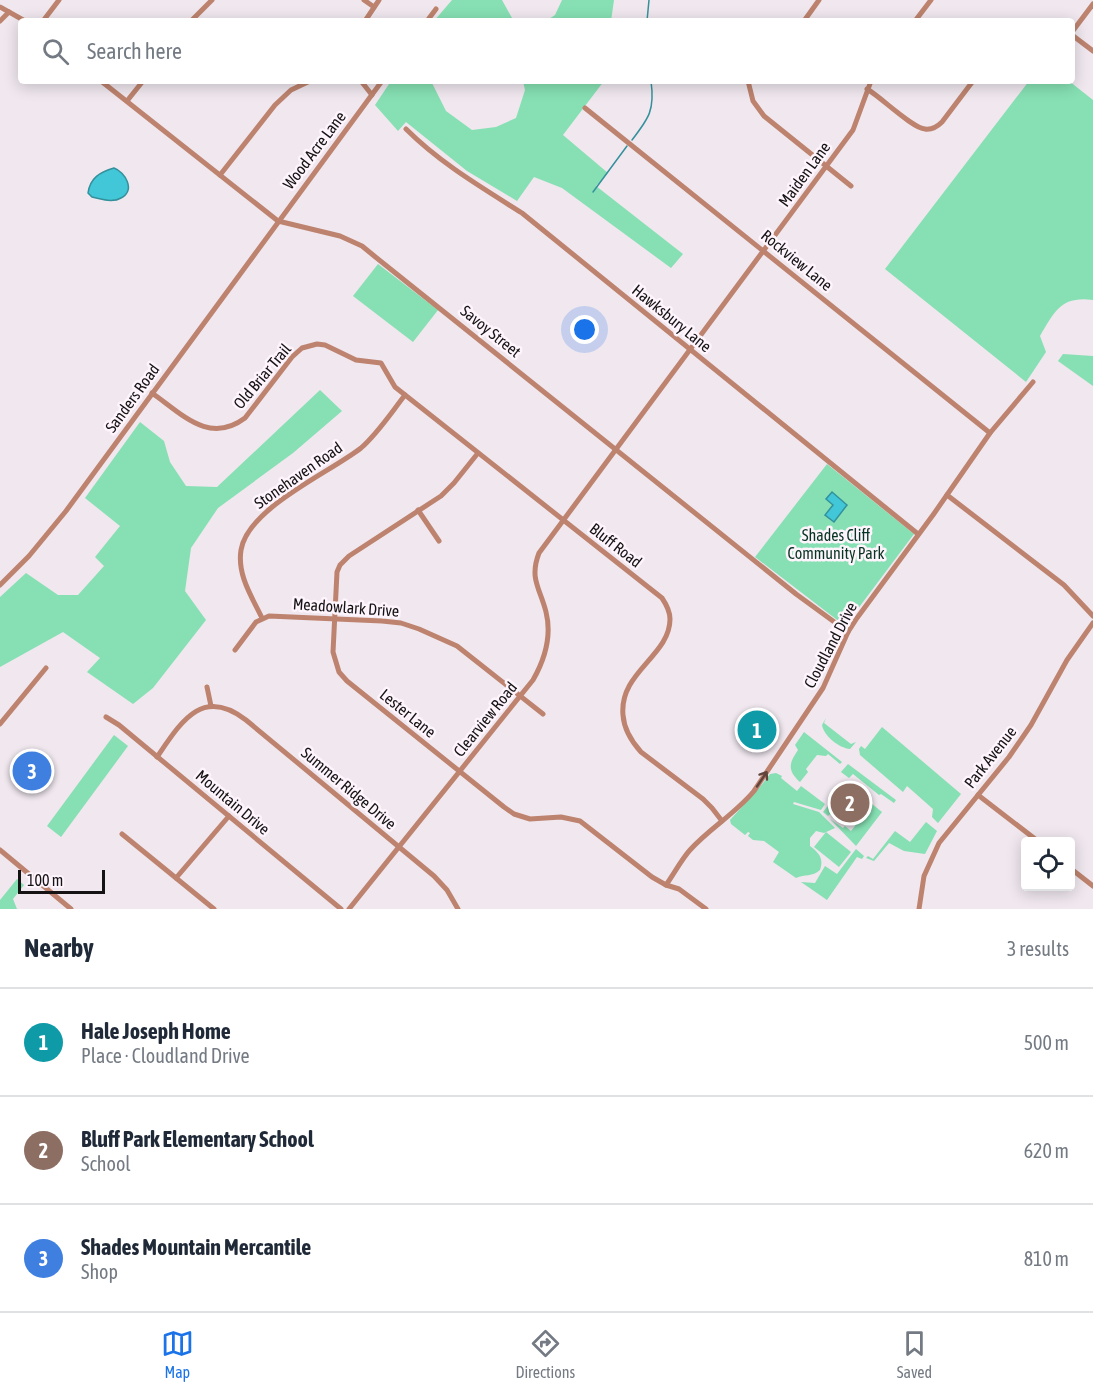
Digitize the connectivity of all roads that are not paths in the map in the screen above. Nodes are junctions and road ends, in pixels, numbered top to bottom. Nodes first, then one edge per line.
1 (59, 0) edge
2 (212, 0) edge
3 (364, 0) edge
4 (379, 0) edge
5 (819, 0) edge
6 (931, 0) edge
7 (1093, 4) edge
8 (0, 7) edge
9 (374, 7) junction
10 (436, 9) dead end
11 (9, 12) junction
12 (20, 18) edge
13 (45, 18) edge
14 (194, 18) edge
15 (367, 18) edge
16 (429, 18) edge
17 (806, 18) edge
18 (917, 18) edge
19 (0, 21) edge
20 (1075, 30) edge
21 (1075, 36) edge
22 (1093, 51) edge
23 (105, 84) edge
24 (141, 84) edge
25 (304, 84) edge
26 (363, 84) edge
27 (380, 84) edge
28 (749, 84) edge
29 (870, 84) edge
30 (971, 84) edge
31 (867, 89) junction
32 (372, 95) junction
33 (127, 101) junction
34 (585, 108) dead end
35 (405, 129) dead end
36 (827, 166) junction
37 (220, 175) junction
38 (852, 186) dead end
39 (278, 221) junction
40 (764, 251) junction
41 (332, 348) joint
42 (690, 351) junction
43 (1033, 382) dead end
44 (152, 393) junction
45 (405, 395) junction
46 (990, 433) junction
47 (616, 449) junction
48 (478, 453) junction
49 (947, 495) junction
50 (418, 510) junction
51 (564, 521) junction
52 (918, 534) junction
53 (439, 541) dead end
54 (0, 585) edge
55 (1093, 616) edge
56 (262, 618) junction
57 (334, 618) junction
58 (1093, 623) edge
59 (848, 632) junction
60 (235, 650) dead end
61 (46, 668) dead end
62 (207, 687) dead end
63 (520, 696) junction
64 (211, 706) junction
65 (543, 714) dead end
66 (106, 717) dead end
67 (0, 724) edge
68 (157, 757) junction
69 (460, 772) junction
70 (978, 795) junction
71 (229, 816) junction
72 (722, 821) junction
73 (122, 834) dead end
74 (1033, 837) edge
75 (399, 847) junction
76 (0, 850) edge
77 (1075, 871) edge
78 (176, 878) junction
79 (666, 885) junction
80 (1093, 886) edge
81 (71, 909) edge
82 (214, 909) edge
83 (341, 909) edge
84 (349, 909) edge
85 (458, 909) edge
86 (706, 909) edge
87 (920, 909) edge

1 - 13 street
2 - 14 street
3 - 9 street
4 - 9 street
5 - 17 street
6 - 18 street
7 - 20 street
8 - 11 street
9 - 15 street
10 - 16 street
11 - 12 street
11 - 19 street
21 - 22 street
23 - 33 street, Savoy Street
24 - 33 street
25 - 37 street
26 - 32 street
27 - 32 street, Wood Acre Lane
28 - 36 street
29 - 31 street, Maiden Lane
30 - 31 street
31 - 36 street, Maiden Lane
32 - 39 street, Wood Acre Lane
33 - 37 street, Savoy Street
34 - 40 street, Rockview Lane
35 - 42 street, Hawksbury Lane
36 - 38 street
36 - 40 street, Maiden Lane
37 - 39 street, Savoy Street
39 - 44 street, Sanders Road
39 - 47 street, Savoy Street
40 - 42 street, Maiden Lane
40 - 46 street, Rockview Lane
41 - 44 street, Old Briar Trail
41 - 45 street, Bluff Road
42 - 47 street, Maiden Lane
42 - 52 street, Hawksbury Lane
43 - 46 street, Cloudland Drive
44 - 54 street, Sanders Road
45 - 48 street, Bluff Road
45 - 56 street, Stonehaven Road
46 - 49 street, Cloudland Drive
47 - 51 street, Clearview Road
47 - 59 street, Savoy Street
48 - 50 street, Lester Lane
48 - 51 street, Bluff Road
49 - 52 street, Cloudland Drive
49 - 55 street
50 - 53 street
50 - 57 street, Lester Lane
51 - 63 street, Clearview Road
51 - 72 street, Bluff Road
52 - 59 street, Cloudland Drive
56 - 57 street, Meadowlark Drive
56 - 60 street
57 - 63 street, Meadowlark Drive
57 - 69 street, Lester Lane
58 - 70 street, Park Avenue
72 -> 59 street, Cloudland Drive
61 - 67 street
62 - 64 street
63 - 65 street, Meadowlark Drive
63 - 69 street, Clearview Road
64 - 68 street
64 - 75 street, Summer Ridge Drive
66 - 68 street, Mountain Drive
68 - 71 street, Mountain Drive
69 - 75 street, Clearview Road
69 - 79 street, Lester Lane
70 - 74 street
70 - 87 street, Park Avenue
71 - 78 street
71 - 83 street, Mountain Drive
72 - 79 street, Cloudland Drive
73 - 78 street
75 - 84 street, Clearview Road
75 - 85 street, Summer Ridge Drive
76 - 81 street
77 - 80 street
78 - 82 street
79 - 86 street, Lester Lane

